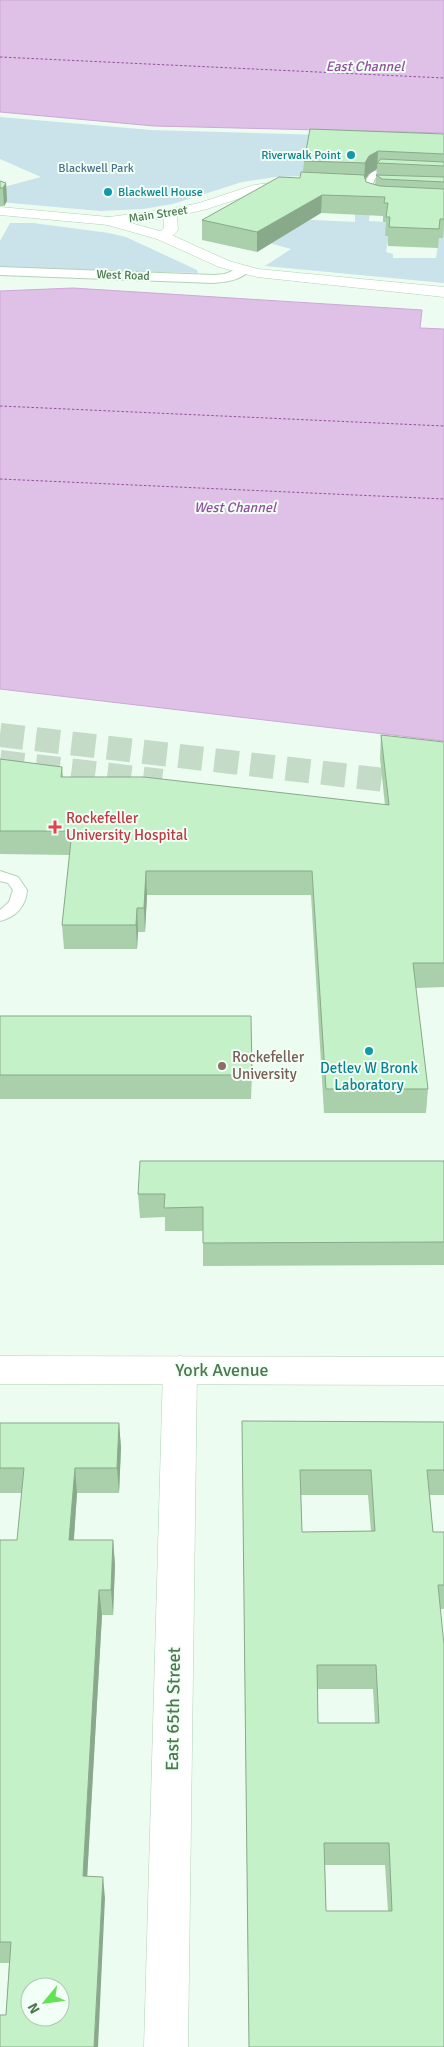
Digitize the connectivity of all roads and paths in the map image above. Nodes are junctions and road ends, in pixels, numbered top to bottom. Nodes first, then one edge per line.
1 (406, 174) edge
2 (311, 184) edge
3 (386, 202) edge
4 (0, 211) edge
5 (170, 213) junction
6 (109, 221) junction
7 (162, 236) junction
8 (244, 270) junction
9 (0, 271) edge
10 (444, 292) edge
11 (0, 876) edge
12 (0, 916) edge
13 (0, 1370) edge
14 (180, 1370) junction
15 (444, 1371) edge
16 (166, 2047) edge

1 - 3 lane
2 - 5 street, Main Street
4 - 6 street, Main Street
5 - 6 street, Main Street
5 - 7 street
6 - 7 street, Main Street
7 - 8 street
8 - 9 street, West Road
8 - 10 street
11 - 12 lane
13 - 14 street, York Avenue
14 - 15 street, York Avenue
14 - 16 street, East 65th Street

